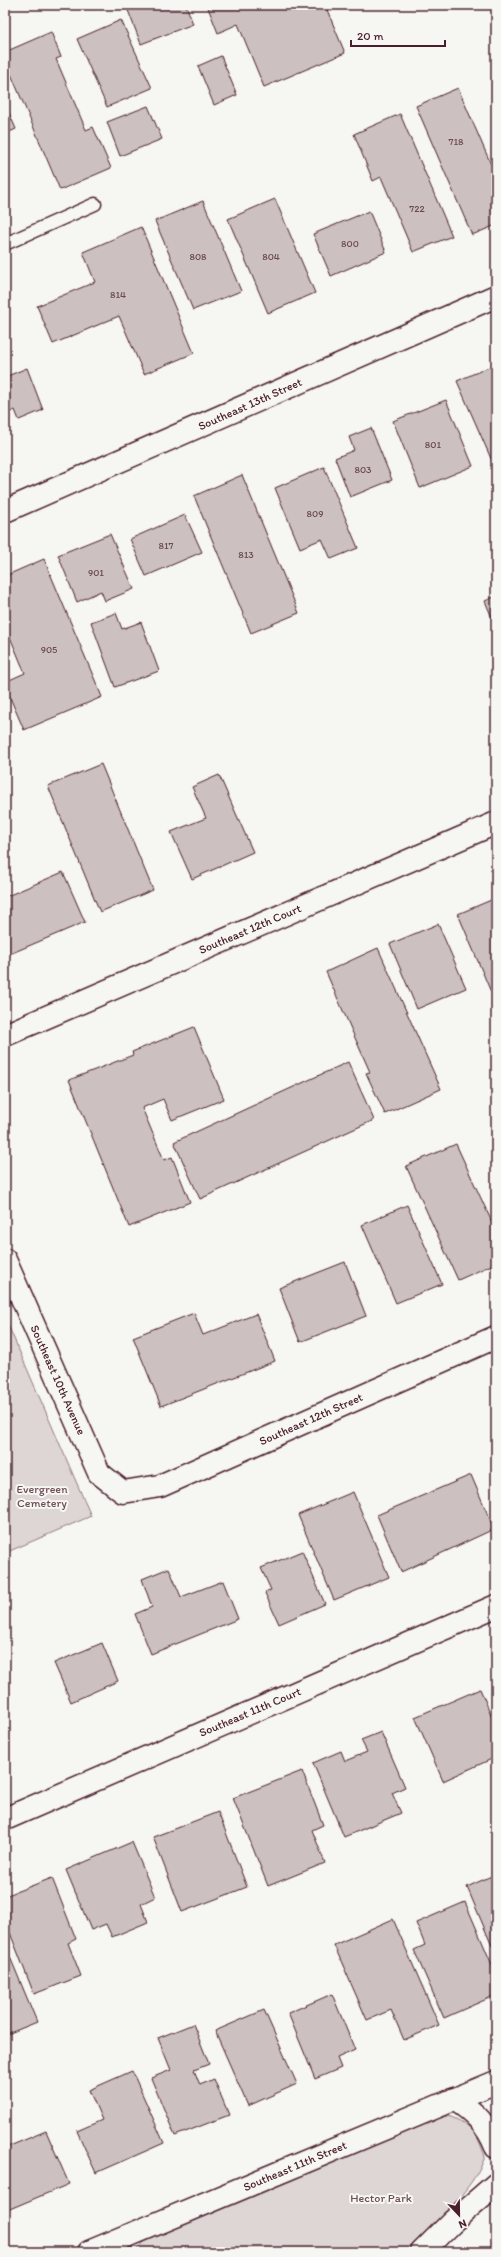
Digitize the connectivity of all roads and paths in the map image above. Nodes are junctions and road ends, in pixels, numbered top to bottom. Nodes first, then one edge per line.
1 (95, 204) dead end
2 (5, 244) edge
3 (496, 296) edge
4 (5, 511) edge
5 (496, 823) edge
6 (5, 1035) edge
7 (5, 1260) edge
8 (495, 1339) edge
9 (123, 1492) joint
10 (496, 1606) edge
11 (5, 1818) edge
12 (496, 2082) edge
13 (454, 2099) junction
14 (496, 2147) edge
15 (496, 2184) edge
16 (93, 2251) edge
17 (422, 2252) edge

1 - 2 lane
3 - 4 street, Southeast 13th Street
5 - 6 street, Southeast 12th Court
7 - 9 street, Southeast 10th Avenue
8 - 9 street, Southeast 12th Street
10 - 11 street, Southeast 11th Court
12 - 13 street, Southeast 11th Street
13 - 14 street
13 - 16 street, Southeast 11th Street
15 - 17 street

